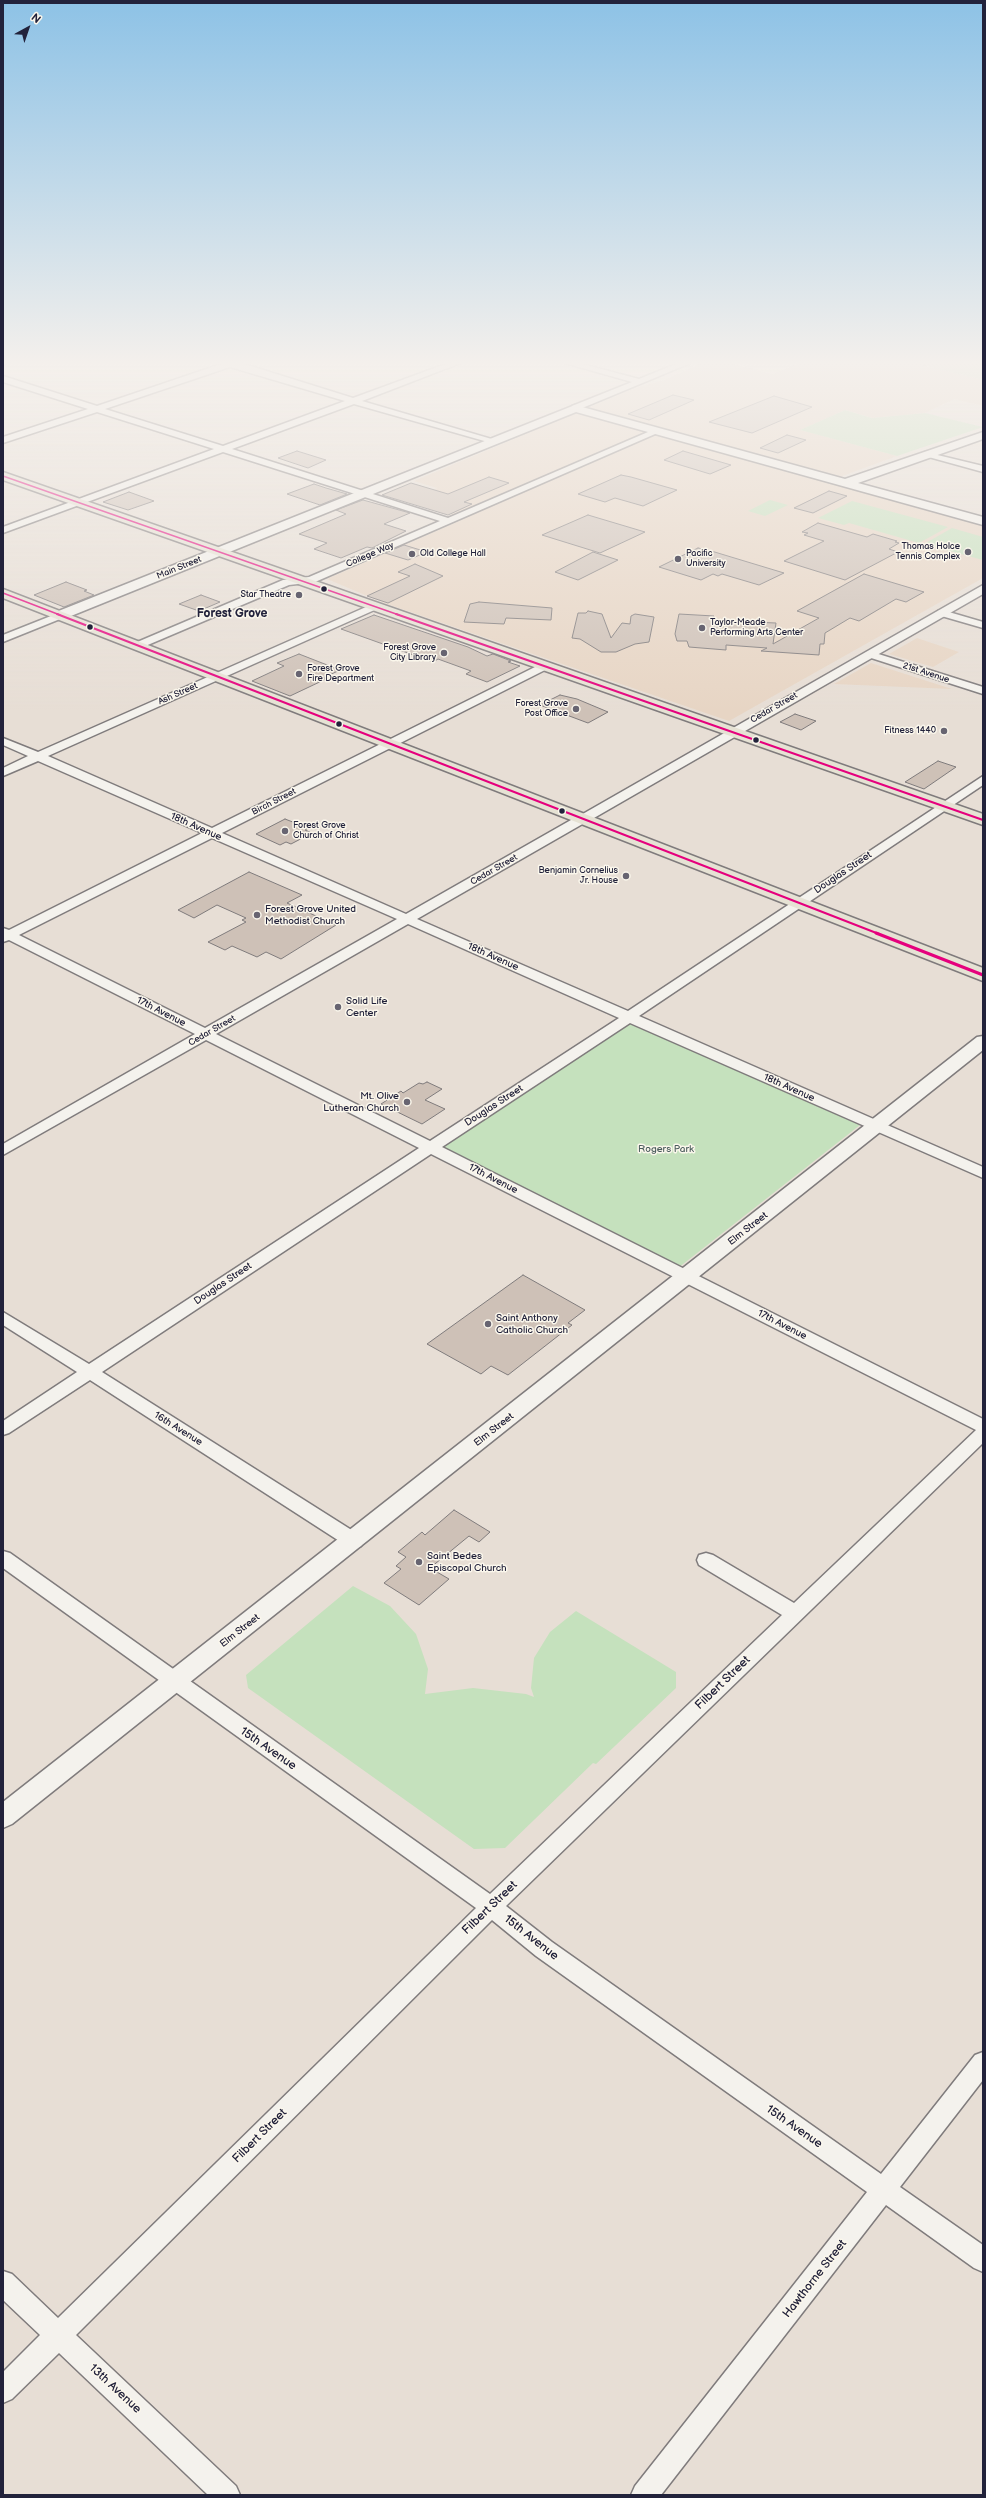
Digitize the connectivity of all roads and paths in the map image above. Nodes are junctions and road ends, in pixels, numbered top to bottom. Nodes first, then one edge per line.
1 (10, 479) edge
2 (142, 479) edge
3 (316, 479) edge
4 (402, 479) edge
5 (548, 479) edge
6 (830, 479) edge
7 (859, 479) edge
8 (846, 483) junction
9 (364, 494) junction
10 (78, 502) junction
11 (449, 521) junction
12 (983, 521) edge
13 (3, 530) edge
14 (219, 552) junction
15 (302, 581) junction
16 (983, 589) edge
17 (3, 593) edge
18 (375, 606) junction
19 (942, 612) junction
20 (62, 615) junction
21 (983, 625) edge
22 (3, 639) edge
23 (139, 645) junction
24 (869, 654) junction
25 (544, 666) junction
26 (217, 677) junction
27 (983, 691) edge
28 (733, 732) junction
29 (3, 741) edge
30 (390, 744) junction
31 (38, 757) junction
32 (3, 772) edge
33 (983, 780) edge
34 (944, 806) junction
35 (582, 819) junction
36 (983, 820) edge
37 (212, 833) junction
38 (798, 903) junction
39 (408, 920) junction
40 (5, 935) edge
41 (983, 975) edge
42 (629, 1017) junction
43 (206, 1035) junction
44 (983, 1041) edge
45 (878, 1127) junction
46 (431, 1148) junction
47 (3, 1150) edge
48 (983, 1173) edge
49 (687, 1277) junction
50 (3, 1317) edge
51 (89, 1373) junction
52 (983, 1426) edge
53 (3, 1429) edge
54 (983, 1432) edge
55 (354, 1541) junction
56 (3, 1558) edge
57 (706, 1560) dead end
58 (795, 1613) junction
59 (175, 1682) junction
60 (3, 1817) edge
61 (491, 1907) junction
62 (983, 2062) edge
63 (884, 2191) junction
64 (983, 2260) edge
65 (3, 2283) edge
66 (58, 2335) junction
67 (3, 2390) edge
68 (227, 2495) edge
69 (644, 2495) edge

1 - 10 main road
2 - 10 street
3 - 9 street
4 - 9 street, Main Street
5 - 11 street, College Way
6 - 8 street
7 - 8 street
8 - 12 street
9 - 11 street
9 - 14 street, Main Street
10 - 13 street
10 - 14 main road
11 - 15 street, College Way
14 - 15 main road
14 - 20 street, Main Street
15 - 18 main road
15 - 23 street, College Way
16 - 19 street, Cedar Street
17 - 20 main road
18 - 25 main road
18 - 26 street, Ash Street
19 - 21 street
19 - 24 street, Cedar Street
20 - 22 street, Main Street
20 - 23 main road
23 - 26 main road
24 - 27 street, 21st Avenue
24 - 28 street, Cedar Street
25 - 28 main road
25 - 30 street, Birch Street
26 - 30 main road
26 - 31 street, Ash Street
28 - 34 main road
28 - 35 street, Cedar Street
29 - 31 street, 18th Avenue
30 - 35 main road
30 - 37 street, Birch Street
31 - 32 street, Ash Street
31 - 37 street, 18th Avenue
33 - 34 street, Douglas Street
34 - 36 main road
34 - 38 street, Douglas Street
35 - 38 main road
35 - 39 street, Cedar Street
37 - 39 street, 18th Avenue
37 - 40 street, Birch Street
38 - 41 main road
38 - 42 street, Douglas Street
39 - 42 street, 18th Avenue
39 - 43 street, Cedar Street
40 - 43 street, 17th Avenue
42 - 45 street, 18th Avenue
42 - 46 street, Douglas Street
43 - 46 street, 17th Avenue
43 - 47 street, Cedar Street
44 - 45 street, Elm Street
45 - 48 street, 18th Avenue
45 - 49 street, Elm Street
46 - 49 street, 17th Avenue
46 - 51 street, Douglas Street
49 - 52 street, 17th Avenue
49 - 55 street, Elm Street
50 - 51 street, 16th Avenue
51 - 53 street, Douglas Street
51 - 55 street, 16th Avenue
54 - 58 street, Filbert Street
55 - 59 street, Elm Street
56 - 59 street, 15th Avenue
57 - 58 street
58 - 61 street, Filbert Street
59 - 60 street, Elm Street
59 - 61 street, 15th Avenue
61 - 63 street, 15th Avenue
61 - 66 street, Filbert Street
62 - 63 street, Hawthorne Street
63 - 64 street, 15th Avenue
63 - 69 street, Hawthorne Street
65 - 66 street, 13th Avenue
66 - 67 street, Filbert Street
66 - 68 street, 13th Avenue

